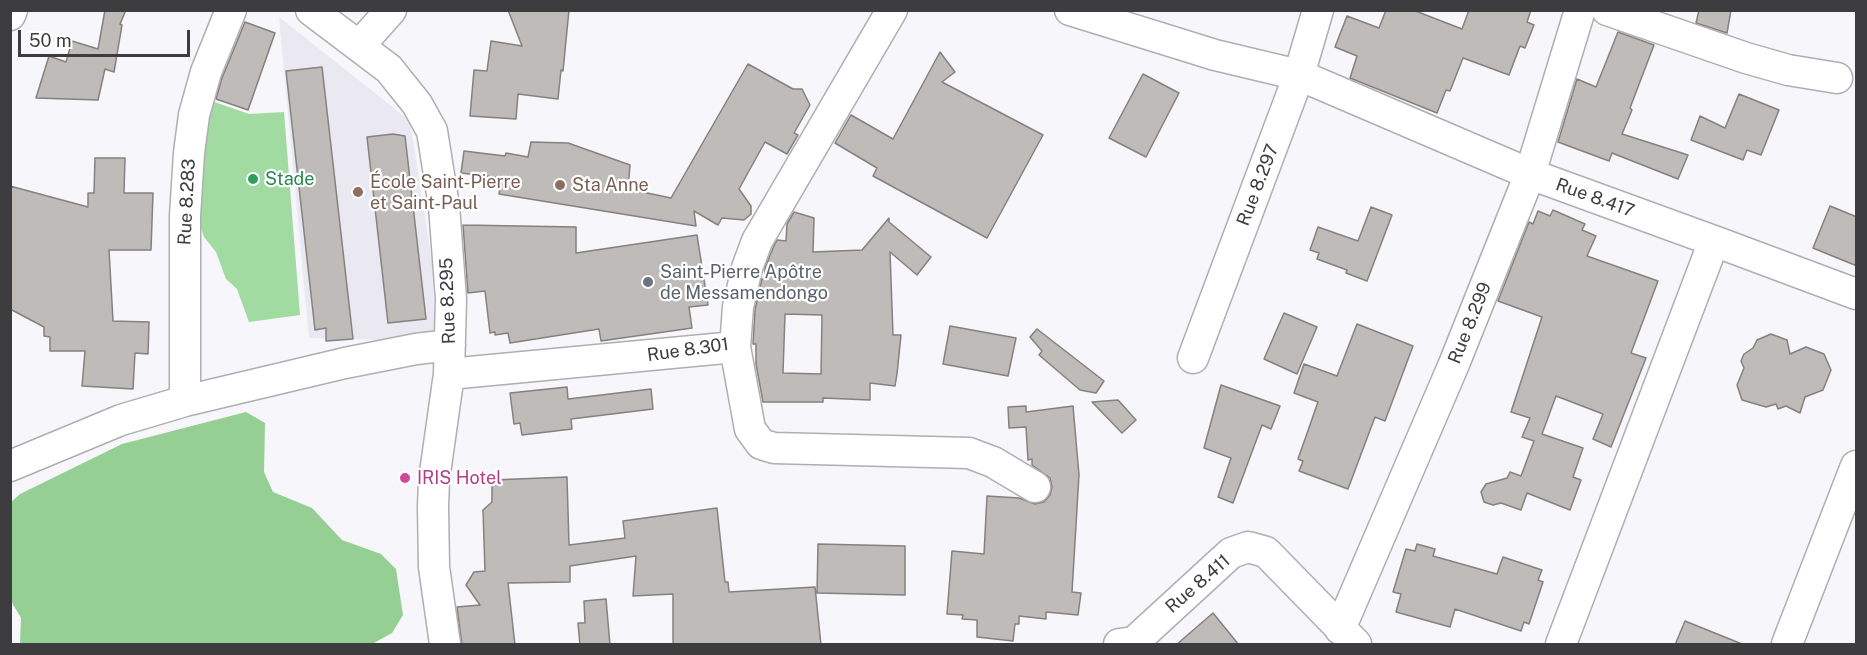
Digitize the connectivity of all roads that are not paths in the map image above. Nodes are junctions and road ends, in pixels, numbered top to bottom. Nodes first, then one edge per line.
1 (12, 10) edge
2 (231, 10) edge
3 (311, 10) edge
4 (391, 10) edge
5 (892, 10) edge
6 (1070, 10) edge
7 (1318, 10) edge
8 (1580, 10) edge
9 (1607, 10) edge
10 (10, 15) edge
11 (359, 46) junction
12 (1299, 75) junction
13 (1837, 78) dead end
14 (1530, 174) junction
15 (1714, 241) junction
16 (1857, 294) edge
17 (450, 345) junction
18 (735, 347) junction
19 (1193, 358) dead end
20 (449, 374) junction
21 (185, 401) junction
22 (10, 466) edge
23 (1857, 466) edge
24 (1035, 487) dead end
25 (1348, 637) edge
26 (445, 645) edge
27 (1119, 645) edge
28 (1561, 645) edge
29 (1787, 645) edge

1 - 10 street
2 - 21 street, Rue 8.283
3 - 11 street, Rue 8.295
4 - 11 street
5 - 18 street, Rue 8.301
6 - 12 street, Rue 8.417
7 - 12 street, Rue 8.297
8 - 14 street, Rue 8.299
9 - 13 street
11 - 17 street, Rue 8.295
12 - 14 street, Rue 8.417
12 - 19 street, Rue 8.297
14 - 15 street, Rue 8.417
14 - 25 street, Rue 8.299
15 - 16 street, Rue 8.417
15 - 28 street
17 - 20 street, Rue 8.295
17 - 21 street
18 - 20 street, Rue 8.301
18 - 24 street
20 - 26 street, Rue 8.295
21 - 22 street
23 - 29 street
25 - 27 street, Rue 8.411

